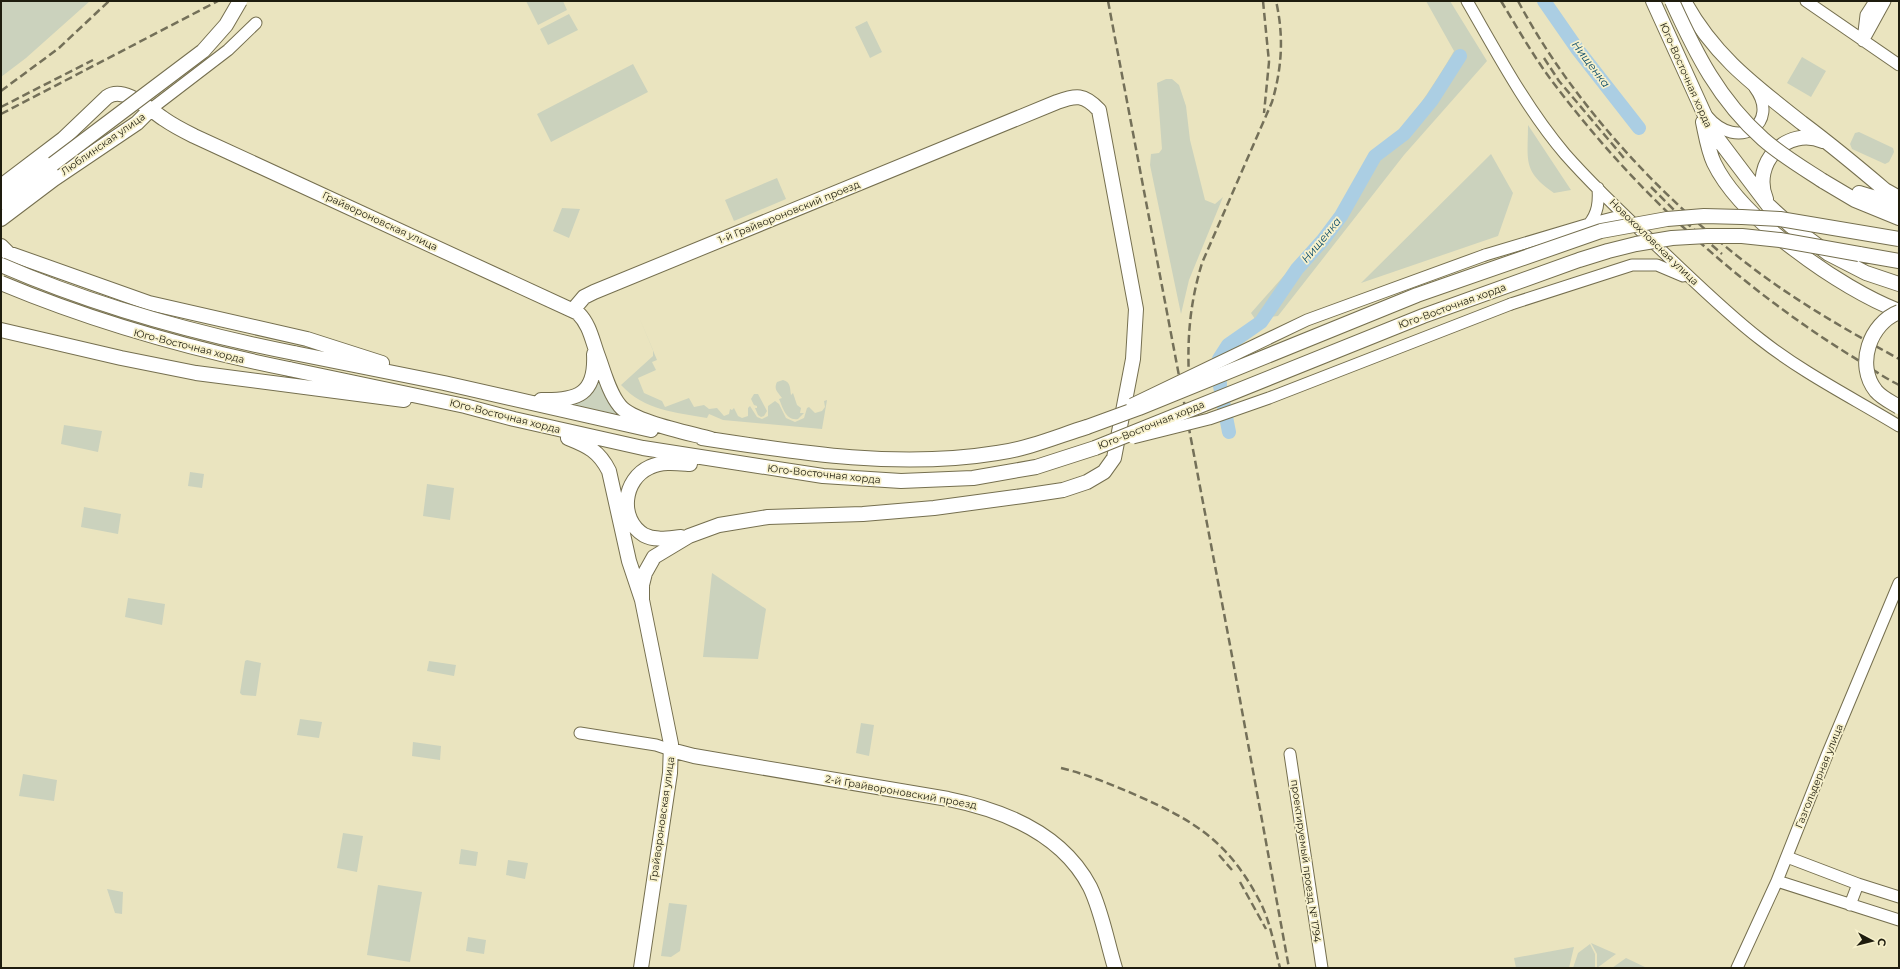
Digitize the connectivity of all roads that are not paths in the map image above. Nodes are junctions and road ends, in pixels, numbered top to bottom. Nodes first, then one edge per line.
1 (240, 1) edge
2 (1467, 1) edge
3 (1653, 1) edge
4 (1672, 1) edge
5 (1684, 1) edge
6 (1806, 1) edge
7 (1875, 1) edge
8 (1885, 1) edge
9 (256, 23) dead end
10 (1863, 41) junction
11 (1899, 65) edge
12 (1751, 83) junction
13 (1700, 108) junction
14 (151, 109) junction
15 (1829, 144) junction
16 (1823, 181) junction
17 (1, 186) edge
18 (1598, 188) junction
19 (1899, 198) edge
20 (1768, 205) junction
21 (1899, 205) edge
22 (3, 214) edge
23 (1624, 215) junction
24 (1899, 218) edge
25 (1588, 224) junction
26 (1899, 239) edge
27 (1, 246) edge
28 (8, 254) edge
29 (1899, 261) edge
30 (1, 265) edge
31 (1693, 280) junction
32 (1, 283) edge
33 (1899, 284) edge
34 (573, 310) junction
35 (1899, 311) edge
36 (1, 330) edge
37 (594, 345) junction
38 (444, 383) junction
39 (518, 400) junction
40 (465, 406) junction
41 (1899, 407) edge
42 (514, 419) junction
43 (1899, 426) edge
44 (1087, 427) junction
45 (711, 439) junction
46 (1095, 448) junction
47 (762, 467) junction
48 (689, 536) junction
49 (1899, 583) edge
50 (642, 600) junction
51 (580, 734) dead end
52 (672, 750) junction
53 (1290, 754) dead end
54 (1787, 857) junction
55 (1777, 881) junction
56 (1858, 884) junction
57 (1899, 897) edge
58 (1850, 905) junction
59 (1899, 920) edge
60 (641, 968) edge
61 (1115, 968) edge
62 (1322, 968) edge
63 (1737, 968) edge

1 - 22 main road, bridge
2 - 18 street, Новохохловская улица
3 - 13 main road, Юго-Восточная хорда
4 - 16 main road, Юго-Восточная хорда, bridge
5 - 12 main road
6 - 10 street
7 - 10 street
8 - 10 street
9 - 14 street, Люблинская улица
10 - 11 street
12 - 13 street
12 - 15 main road
13 - 20 main road, Юго-Восточная хорда
13 - 35 main road
14 - 17 main road, Люблинская улица
14 - 22 main road, Люблинская улица
14 - 34 main road, Грайвороновская улица
15 - 19 main road
15 - 20 main road
16 - 21 main road
16 - 24 main road, Юго-Восточная хорда
18 - 23 street, Новохохловская улица
18 - 25 street
20 - 33 main road, Юго-Восточная хорда, bridge
23 - 25 street
23 - 31 street, Новохохловская улица
25 - 44 street, bridge
26 - 44 main road, Юго-Восточная хорда, bridge
27 - 28 main road
28 - 38 main road
29 - 46 main road, Юго-Восточная хорда, bridge
30 - 38 main road, Юго-Восточная хорда, bridge
31 - 43 street, Новохохловская улица
31 - 46 street, bridge
32 - 40 main road, Юго-Восточная хорда, bridge
34 - 37 main road, Грайвороновская улица
34 - 48 main road, 1-й Грайвороновский проезд
35 - 41 main road, bridge
36 - 40 main road
37 - 39 main road
37 - 45 main road, Грайвороновская улица
38 - 39 main road, Юго-Восточная хорда
39 - 45 main road, Юго-Восточная хорда
40 - 42 main road, Юго-Восточная хорда
42 - 47 main road, Юго-Восточная хорда
42 - 50 main road
44 - 45 main road, Юго-Восточная хорда
46 - 47 main road, Юго-Восточная хорда
47 - 48 main road
48 - 50 main road
49 - 54 street, Газгольдерная улица
50 - 52 main road, Грайвороновская улица
51 - 52 street
52 - 60 main road, Грайвороновская улица
52 - 61 main road, 2-й Грайвороновский проезд
53 - 62 street, проектируемый проезд № 1794
54 - 55 street, Газгольдерная улица
54 - 56 street
55 - 58 street
55 - 63 street, Газгольдерная улица
56 - 57 street
56 - 58 street
58 - 59 street

